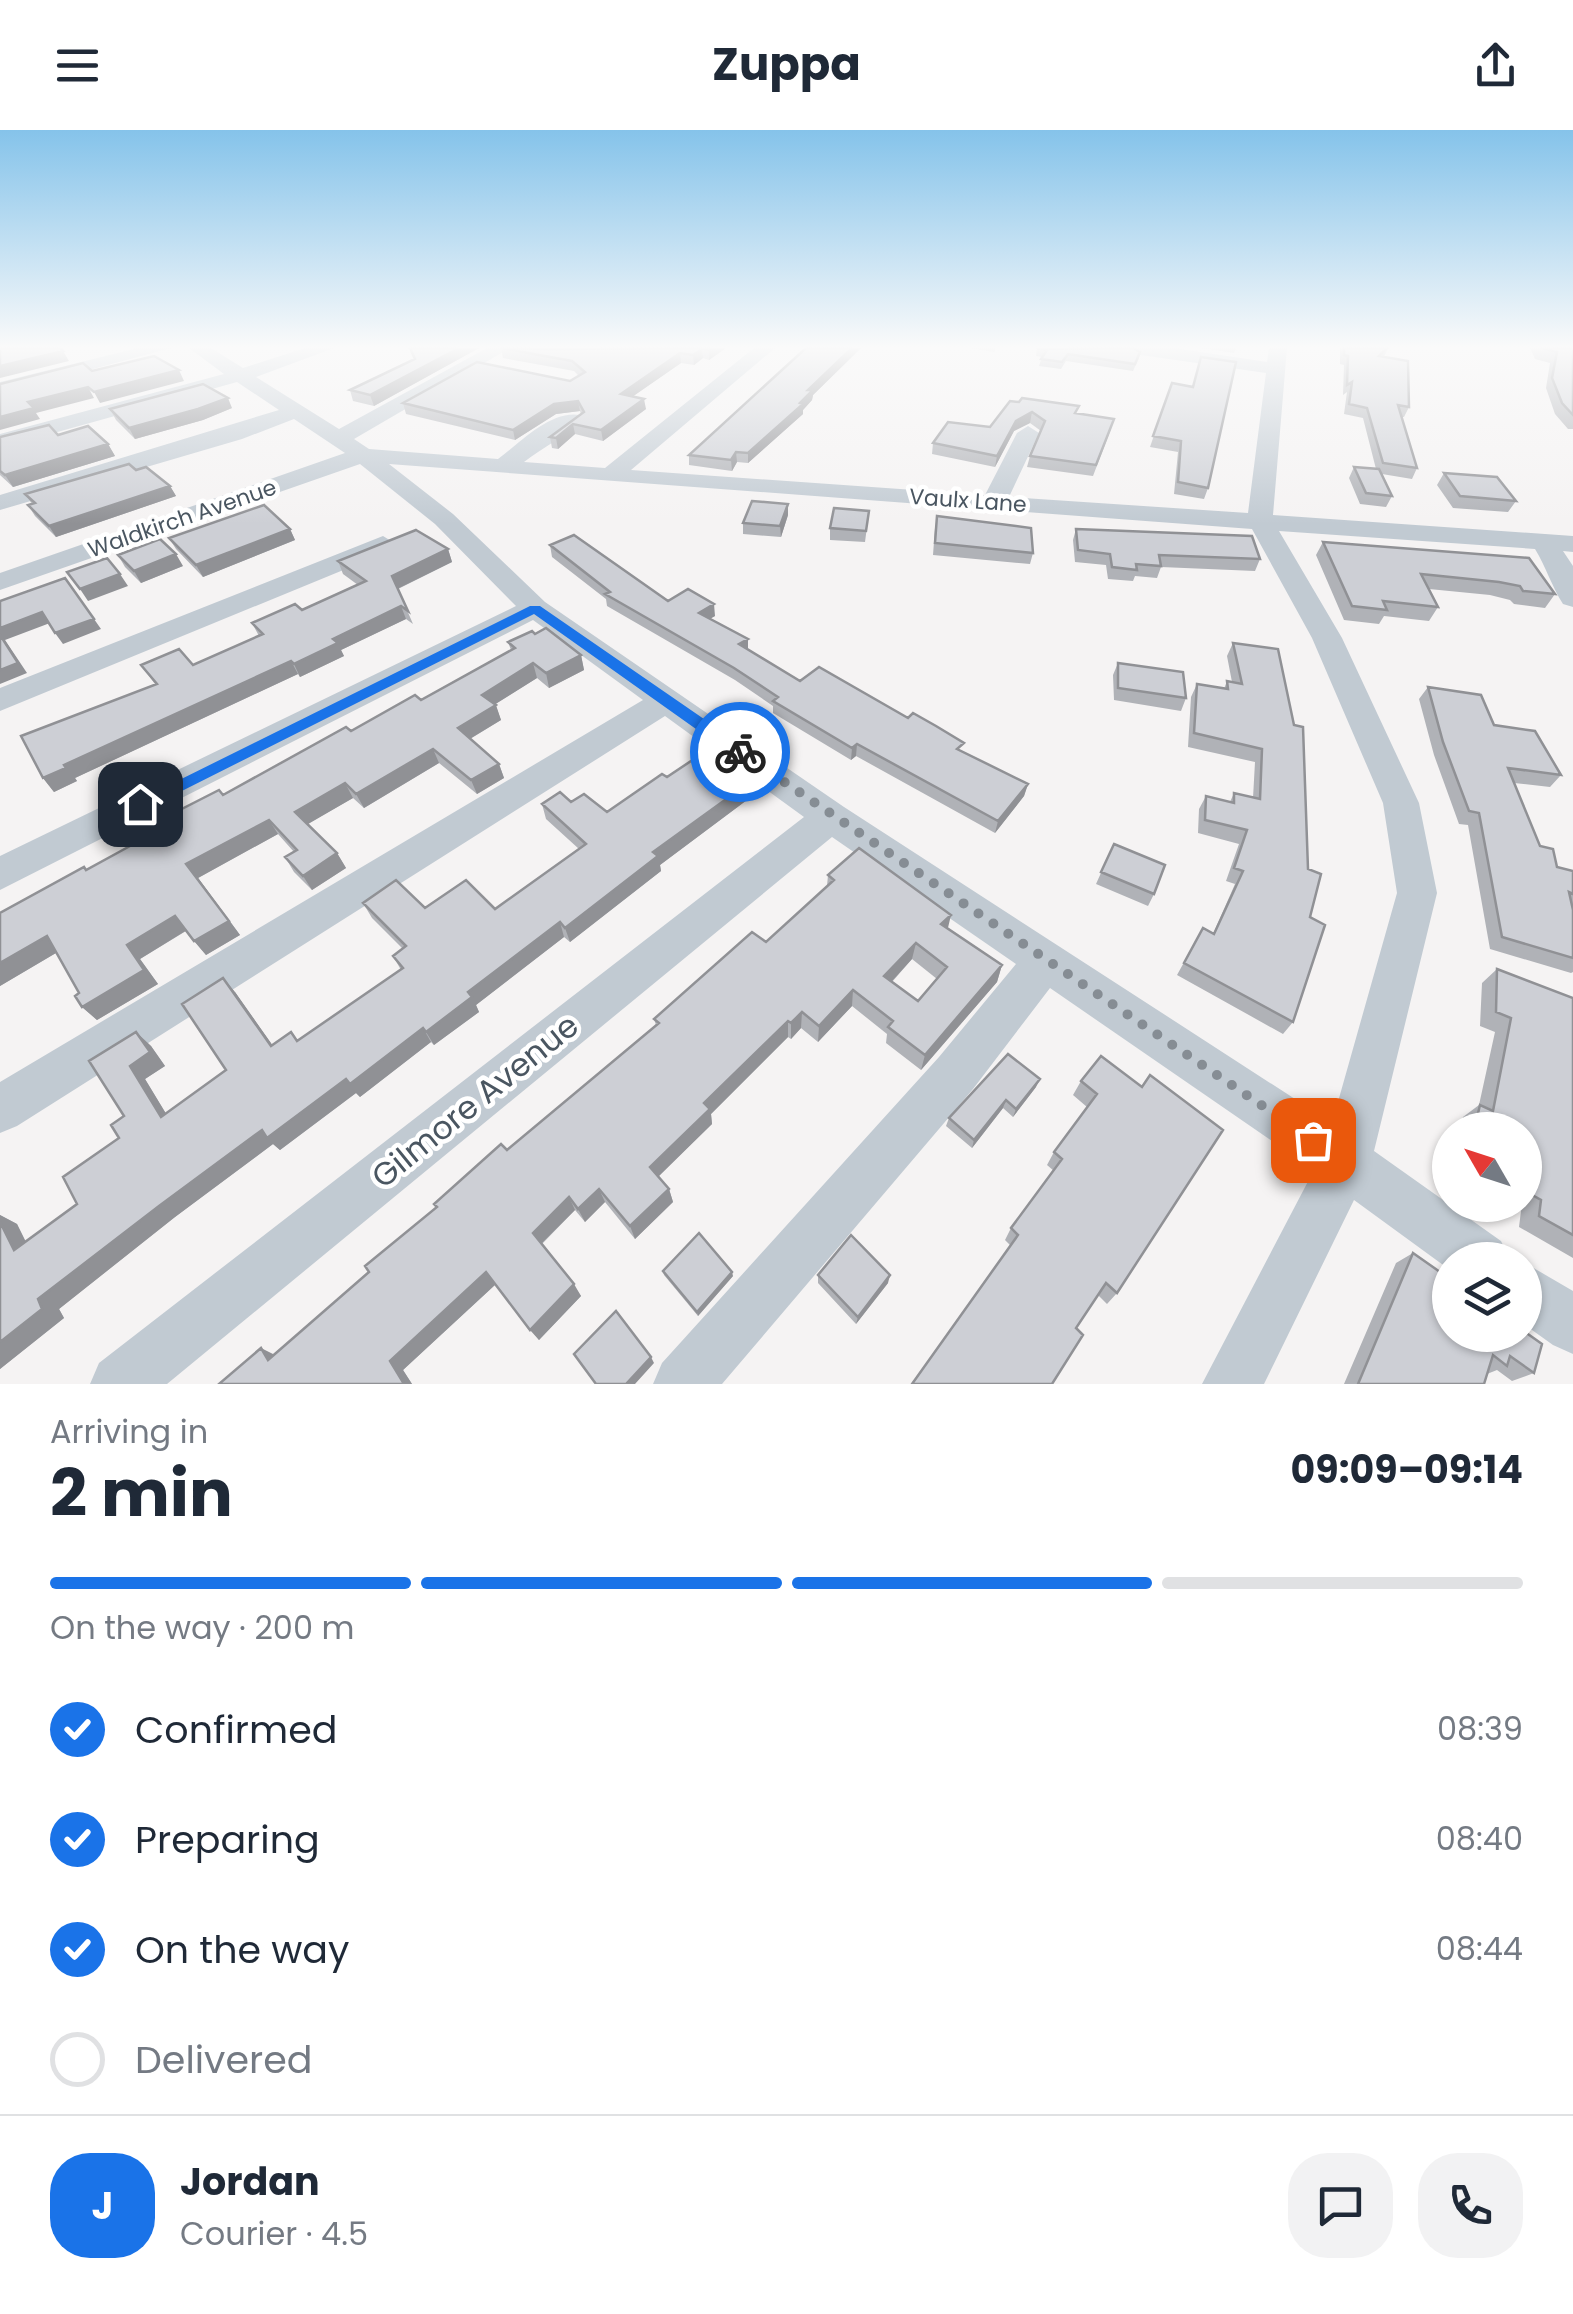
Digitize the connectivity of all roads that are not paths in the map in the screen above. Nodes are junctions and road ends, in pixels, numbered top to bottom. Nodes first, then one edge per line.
1 (128, 407) edge
2 (286, 407) edge
3 (409, 407) edge
4 (695, 407) edge
5 (1273, 407) edge
6 (294, 412) junction
7 (572, 420) edge
8 (1028, 432) edge
9 (0, 441) edge
10 (349, 447) junction
11 (502, 468) junction
12 (610, 476) junction
13 (994, 502) junction
14 (0, 504) edge
15 (444, 519) junction
16 (1260, 520) junction
17 (1543, 542) junction
18 (1573, 544) edge
19 (0, 582) edge
20 (1573, 598) edge
21 (535, 608) junction
22 (0, 700) edge
23 (666, 700) junction
24 (831, 818) junction
25 (0, 874) edge
26 (1046, 960) junction
27 (0, 1109) edge
28 (1346, 1162) junction
29 (1457, 1242) edge
30 (1542, 1302) edge
31 (1573, 1325) edge
32 (120, 1384) edge
33 (683, 1384) edge
34 (1232, 1384) edge

1 - 9 street
2 - 6 street
3 - 10 street
4 - 12 street
5 - 16 street
6 - 10 street
6 - 14 street
7 - 11 street
8 - 13 street
10 - 11 street, Vaulx Lane
10 - 15 street
10 - 19 street, Waldkirch Avenue
11 - 12 street, Vaulx Lane
12 - 13 street, Vaulx Lane
13 - 16 street, Vaulx Lane
15 - 21 street
15 - 22 street
16 - 17 street, Vaulx Lane
16 - 28 street
17 - 18 street, Vaulx Lane
17 - 20 street
21 - 23 street
21 - 25 street
23 - 24 street
23 - 27 street
24 - 26 street
24 - 32 street, Gilmore Avenue
26 - 28 street
26 - 33 street
28 - 29 street
28 - 34 street
30 - 31 street

